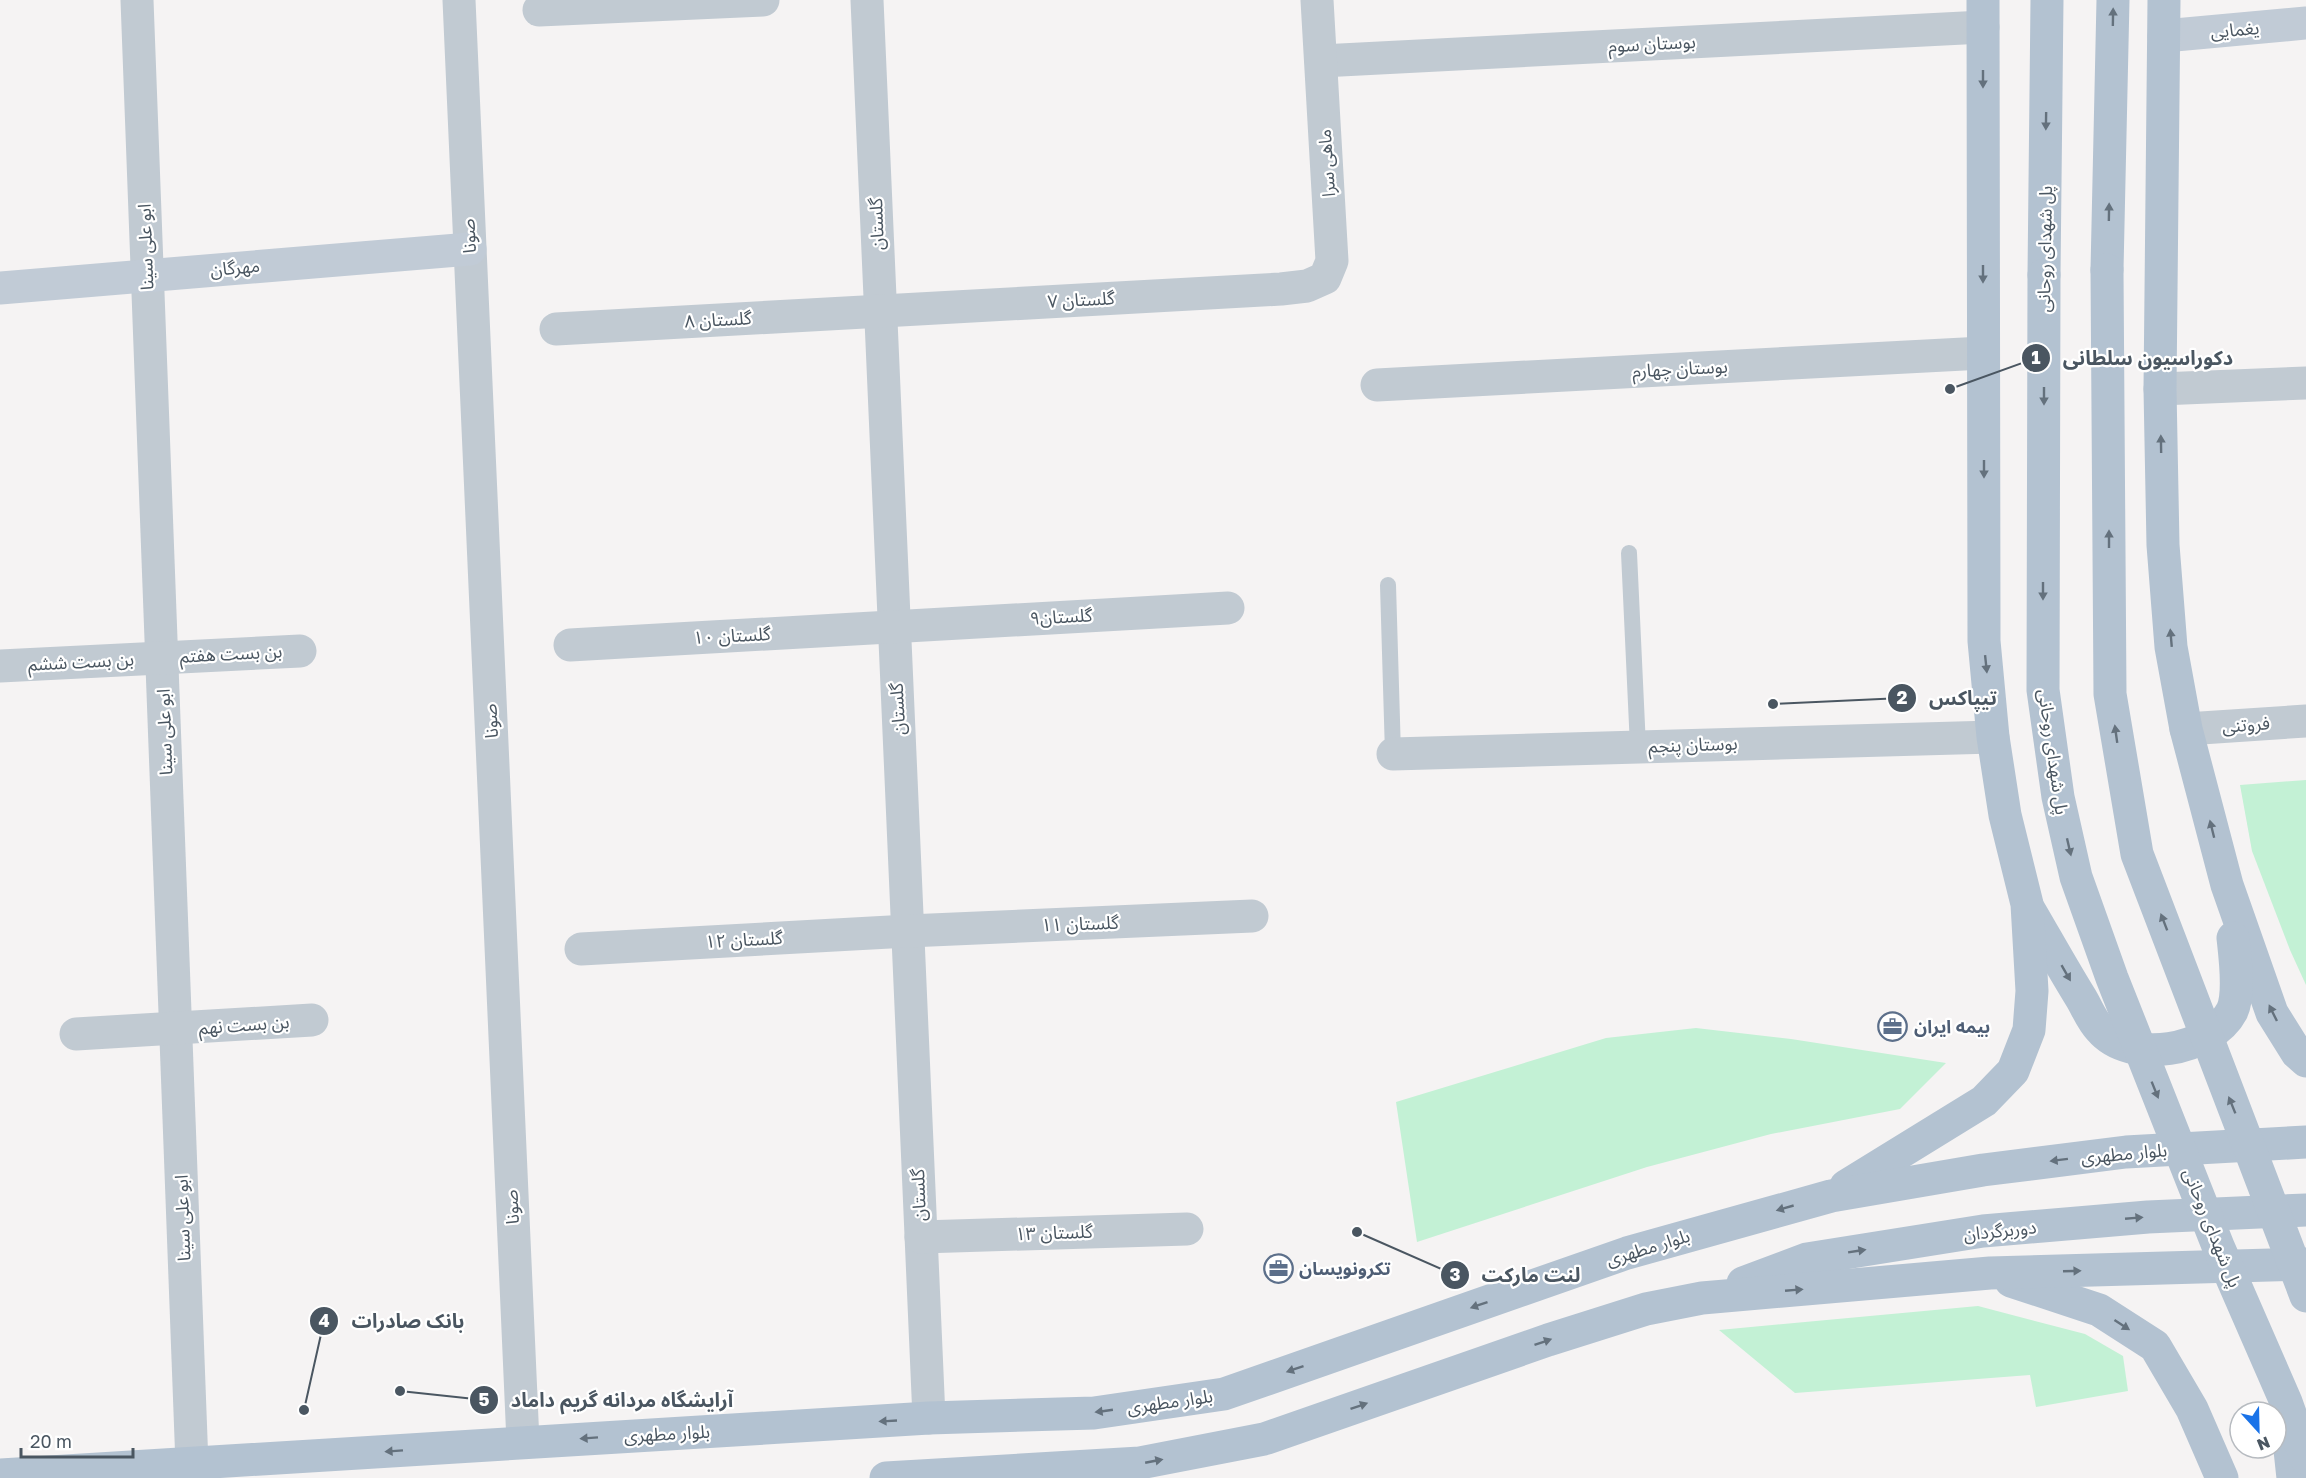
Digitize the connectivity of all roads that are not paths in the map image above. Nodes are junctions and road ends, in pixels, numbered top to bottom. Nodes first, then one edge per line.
1 (137, 0) edge
2 (459, 0) edge
3 (763, 0) edge
4 (867, 0) edge
5 (1317, 0) edge
6 (2047, 0) edge
7 (2113, 0) edge
8 (2164, 0) edge
9 (539, 10) dead end
10 (1983, 14) edge
11 (2306, 23) edge
12 (2164, 36) junction
13 (1321, 61) junction
14 (470, 249) junction
15 (148, 276) junction
16 (0, 288) edge
17 (1281, 289) joint
18 (881, 311) junction
19 (556, 329) dead end
20 (1983, 353) junction
21 (2306, 383) edge
22 (1377, 385) dead end
23 (2160, 389) junction
24 (1629, 554) dead end
25 (1388, 585) dead end
26 (1228, 608) dead end
27 (894, 627) junction
28 (570, 645) dead end
29 (300, 651) dead end
30 (162, 658) junction
31 (0, 666) edge
32 (2306, 721) edge
33 (2186, 729) junction
34 (1993, 736) junction
35 (1638, 747) junction
36 (1393, 754) joint
37 (2227, 885) junction
38 (2027, 904) junction
39 (1252, 916) dead end
40 (908, 931) junction
41 (581, 949) dead end
42 (312, 1020) dead end
43 (176, 1029) junction
44 (76, 1034) dead end
45 (2306, 1061) edge
46 (2306, 1143) edge
47 (1831, 1196) junction
48 (2306, 1210) edge
49 (1187, 1229) dead end
50 (921, 1237) junction
51 (2306, 1264) edge
52 (1990, 1273) junction
53 (2306, 1296) edge
54 (1702, 1298) junction
55 (2285, 1400) edge
56 (2288, 1408) edge
57 (929, 1418) junction
58 (2288, 1424) edge
59 (523, 1443) junction
60 (2306, 1458) edge
61 (192, 1465) junction
62 (0, 1475) edge
63 (886, 1478) edge
64 (2222, 1478) edge
65 (2293, 1478) edge

1 - 15 street, ابو علی سینا
2 - 14 street, صونا
3 - 9 street
4 - 18 street, گلستان
5 - 13 street, ماهی سرا
6 -> 55 main road, پل شهدای روحانی, bridge
53 -> 7 main road, bridge
8 - 12 main road
10 - 13 street, بوستان سوم
10 -> 20 main road
11 - 12 street, یغمایی
12 - 23 main road
13 - 17 street, ماهی سرا
14 - 15 street, مهرگان
14 - 59 street, صونا
15 - 16 street, مهرگان
15 - 30 street, ابو علی سینا
17 - 18 street, گلستان ۷
18 - 19 street, گلستان ۸
18 - 27 street, گلستان
20 - 22 street, بوستان چهارم
20 -> 34 main road
21 - 23 street
33 -> 23 main road
24 - 35 lane
25 - 36 lane
26 - 27 street, گلستان۹
27 - 28 street, گلستان ۱۰
27 - 40 street, گلستان
29 - 30 street, بن بست هفتم
30 - 31 street, بن بست ششم
30 - 43 street, ابو علی سینا
32 - 33 street, فروتنی
37 -> 33 main road
34 - 35 street, بوستان پنجم
34 - 38 main road
35 - 36 street, بوستان پنجم
38 -> 37 main road
45 -> 37 main road
38 - 47 main road
39 - 40 street, گلستان ۱۱
40 - 41 street, گلستان ۱۲
40 - 50 street, گلستان
42 - 43 street, بن بست نهم
43 - 44 street, بن بست نهم
43 - 61 street, ابو علی سینا
46 -> 47 main road, بلوار مطهری
47 -> 57 main road, بلوار مطهری
54 -> 48 main road, دوربرگردان
49 - 50 street, گلستان ۱۳
50 - 57 street, گلستان
52 -> 51 main road
54 -> 52 main road
52 -> 64 main road
63 -> 54 main road
56 - 60 main road, پل شهدای روحانی, bridge
57 -> 59 main road, بلوار مطهری
58 - 65 main road, bridge
59 -> 61 main road, بلوار مطهری
61 - 62 main road, بلوار مطهری

